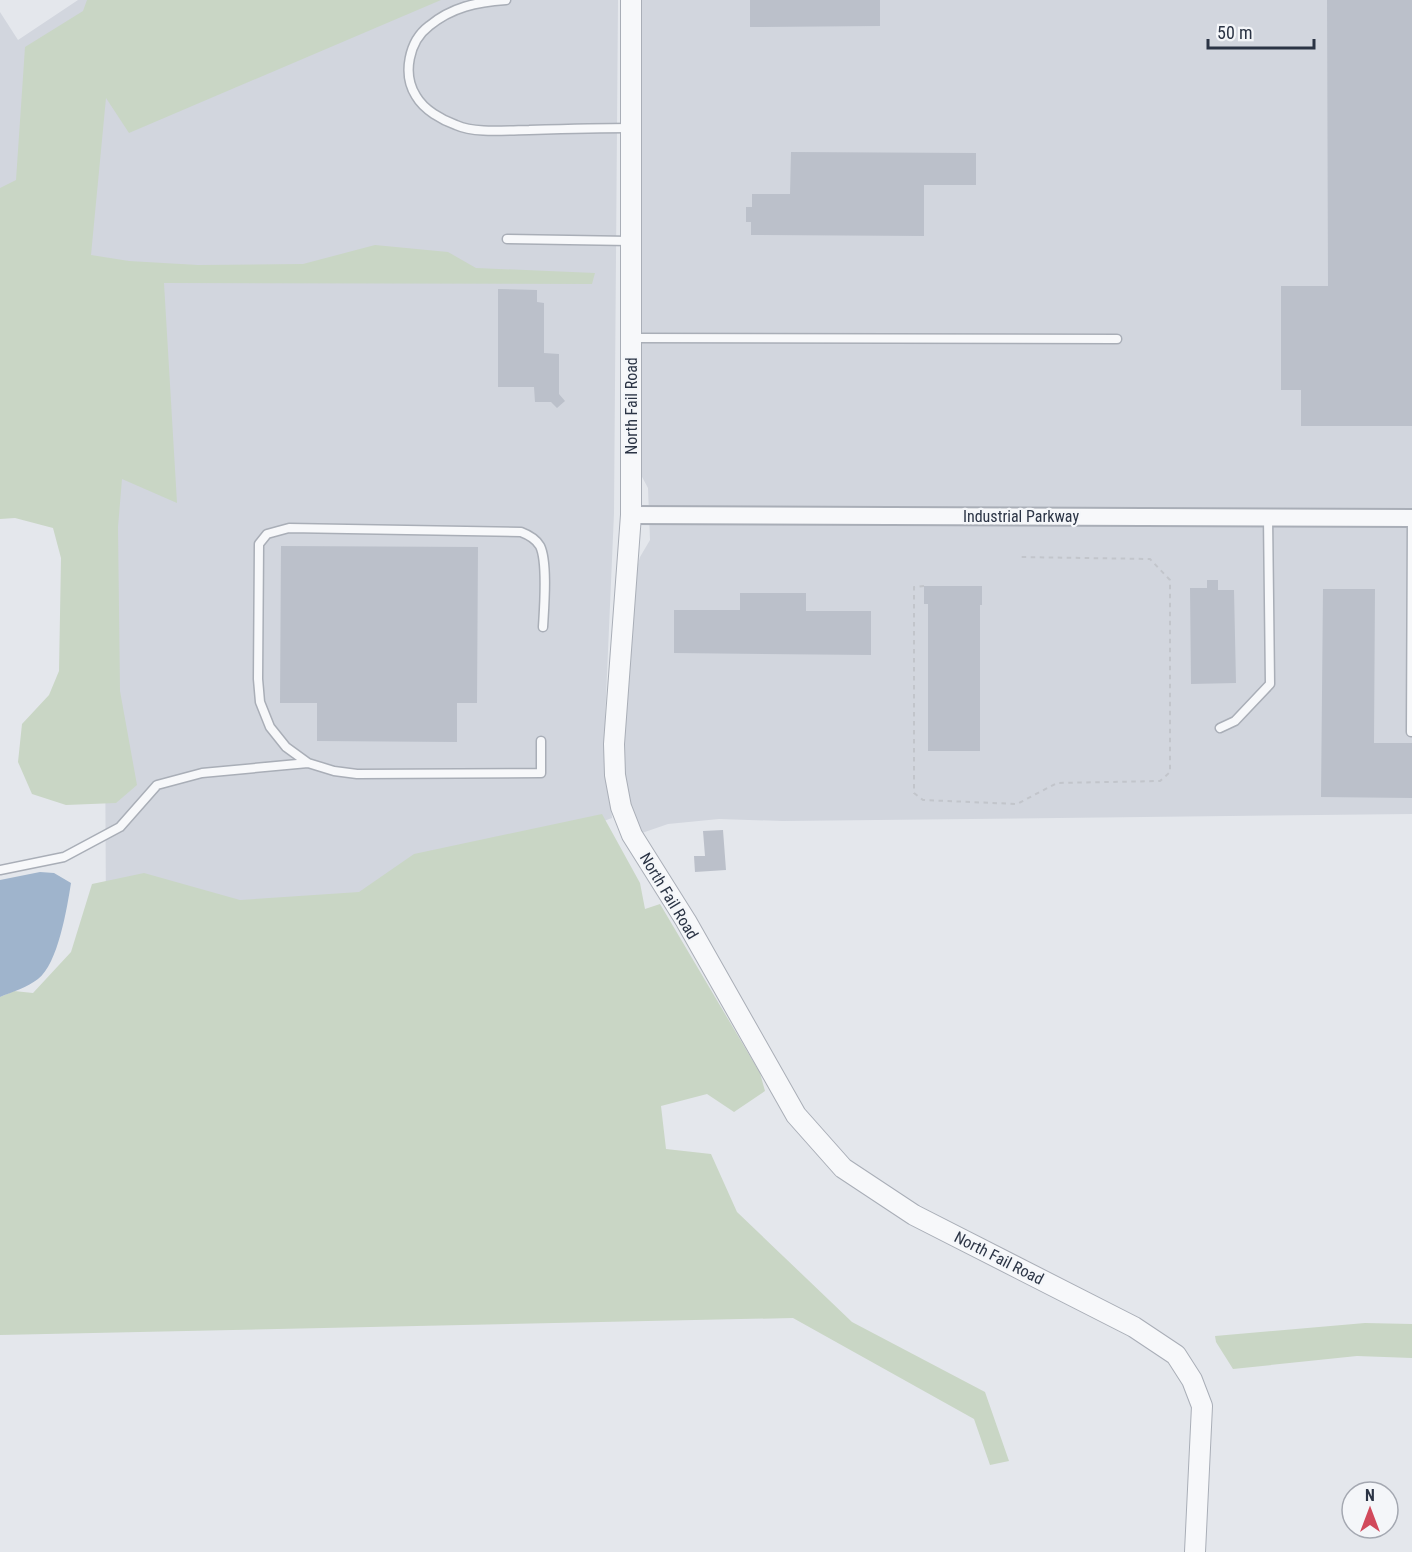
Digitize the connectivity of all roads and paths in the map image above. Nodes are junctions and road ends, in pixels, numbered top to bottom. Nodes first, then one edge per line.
1 (506, 0) edge
2 (631, 0) edge
3 (631, 128) junction
4 (507, 239) dead end
5 (631, 241) junction
6 (631, 338) junction
7 (1117, 339) dead end
8 (631, 515) junction
9 (1269, 517) junction
10 (1412, 518) edge
11 (1019, 557) dead end
12 (924, 586) dead end
13 (543, 627) dead end
14 (1220, 728) dead end
15 (1411, 732) edge
16 (541, 741) dead end
17 (308, 762) junction
18 (0, 870) edge
19 (1196, 1552) edge

1 - 3 lane
2 - 3 street, North Fail Road
3 - 5 street, North Fail Road
4 - 5 lane
5 - 6 street, North Fail Road
6 - 7 lane
6 - 8 street, North Fail Road
8 - 9 street, Industrial Parkway
8 - 19 street, North Fail Road
9 - 10 street, Industrial Parkway
9 - 14 lane
10 - 15 lane
11 - 12 path
13 - 17 lane
16 - 17 lane
17 - 18 lane

